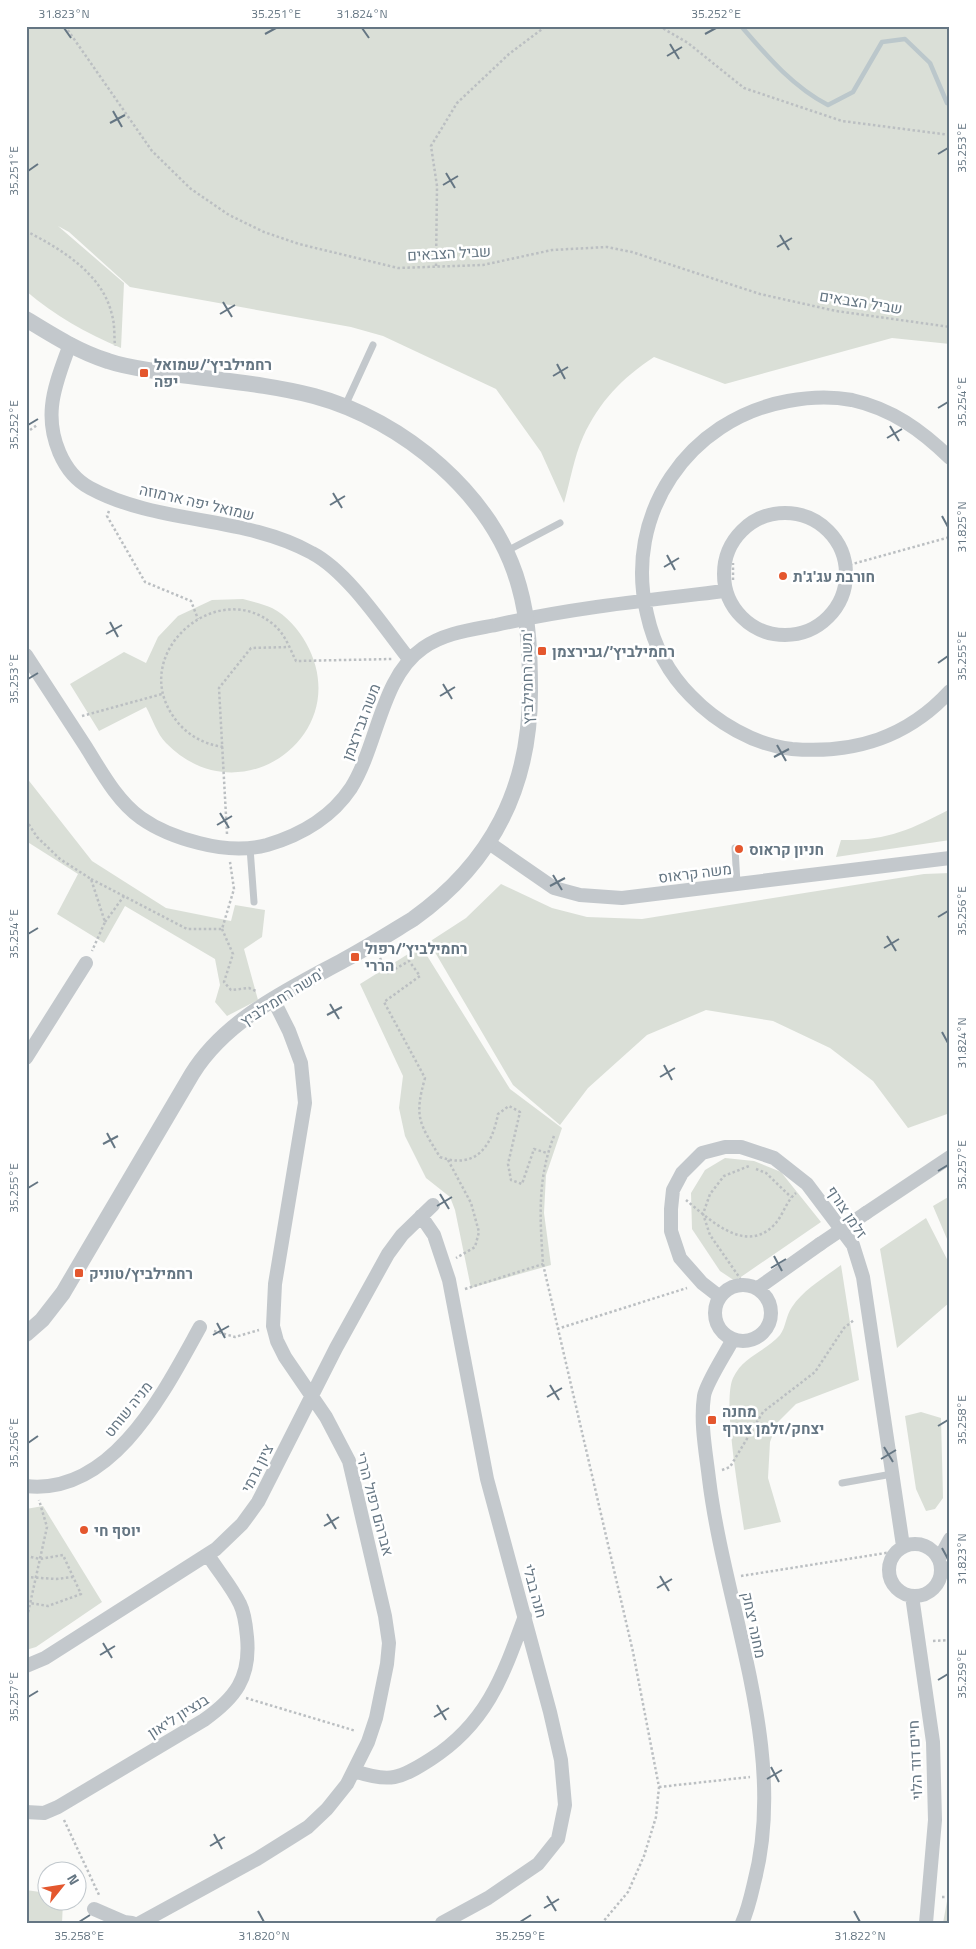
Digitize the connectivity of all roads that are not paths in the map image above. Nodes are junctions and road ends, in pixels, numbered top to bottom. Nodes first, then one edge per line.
1 (26, 319) edge
2 (70, 344) junction
3 (373, 345) dead end
4 (344, 407) junction
5 (950, 458) edge
6 (560, 523) dead end
7 (505, 552) junction
8 (725, 590) junction
9 (644, 601) junction
10 (525, 618) junction
11 (26, 655) edge
12 (409, 659) junction
13 (950, 691) edge
14 (488, 843) junction
15 (250, 848) junction
16 (735, 848) dead end
17 (950, 858) edge
18 (737, 884) junction
19 (254, 902) dead end
20 (86, 963) road end
21 (273, 999) junction
22 (26, 1058) edge
23 (950, 1157) edge
24 (433, 1205) dead end
25 (421, 1216) junction
26 (751, 1286) junction
27 (720, 1297) junction
28 (200, 1326) road end
29 (26, 1334) edge
30 (733, 1339) junction
31 (311, 1396) junction
32 (892, 1474) junction
33 (842, 1483) dead end
34 (31, 1486) edge
35 (950, 1538) edge
36 (899, 1549) junction
37 (208, 1555) junction
38 (939, 1559) junction
39 (912, 1596) junction
40 (525, 1616) junction
41 (26, 1666) edge
42 (354, 1771) junction
43 (26, 1812) edge
44 (94, 1909) dead end
45 (132, 1923) edge
46 (140, 1923) edge
47 (442, 1923) edge
48 (742, 1923) edge
49 (926, 1923) edge

1 - 2 street, משה רחמילביץ'
2 - 4 street, משה רחמילביץ'
2 - 12 street, שמואל יפה ארמוזה
3 - 4 lane
4 - 7 street, משה רחמילביץ'
5 - 9 street
6 - 7 lane
7 - 10 street, משה רחמילביץ'
8 - 8 street
8 - 9 street, משה גבירצמן
9 - 10 street, משה גבירצמן
9 - 13 street
10 - 12 street, משה גבירצמן
10 - 14 street, משה רחמילביץ'
11 - 15 street, משה גבירצמן
12 - 15 street, משה גבירצמן
14 - 18 street, משה קראוס
14 - 21 street, משה רחמילביץ'
15 - 19 lane
16 - 18 lane
17 - 18 street, משה קראוס
20 - 22 street
21 - 29 street, משה רחמילביץ'
21 - 31 street, אברהם רפול הררי
23 - 26 street, bridge
24 - 25 street, ציון גרמי
25 - 31 street, ציון גרמי
25 - 40 street, חנה בבלי
26 - 27 street
26 - 30 street
27 - 30 street
27 - 32 street, זלמן צורף
28 - 34 street, מניה שוחט
30 - 48 street, מחנה יצחק
31 - 37 street, ציון גרמי
31 - 42 street, אברהם רפול הררי
32 - 33 lane
32 - 36 street, זלמן צורף
35 - 38 street
36 - 38 street
36 - 39 street
37 - 41 street, ציון גרמי
37 - 43 street, בנציון ליאון
38 - 39 street
39 - 49 street, חיים דוד הלוי
40 - 42 street
40 - 47 street, חנה בבלי
42 - 46 street, אברהם רפול הררי
44 - 45 street

